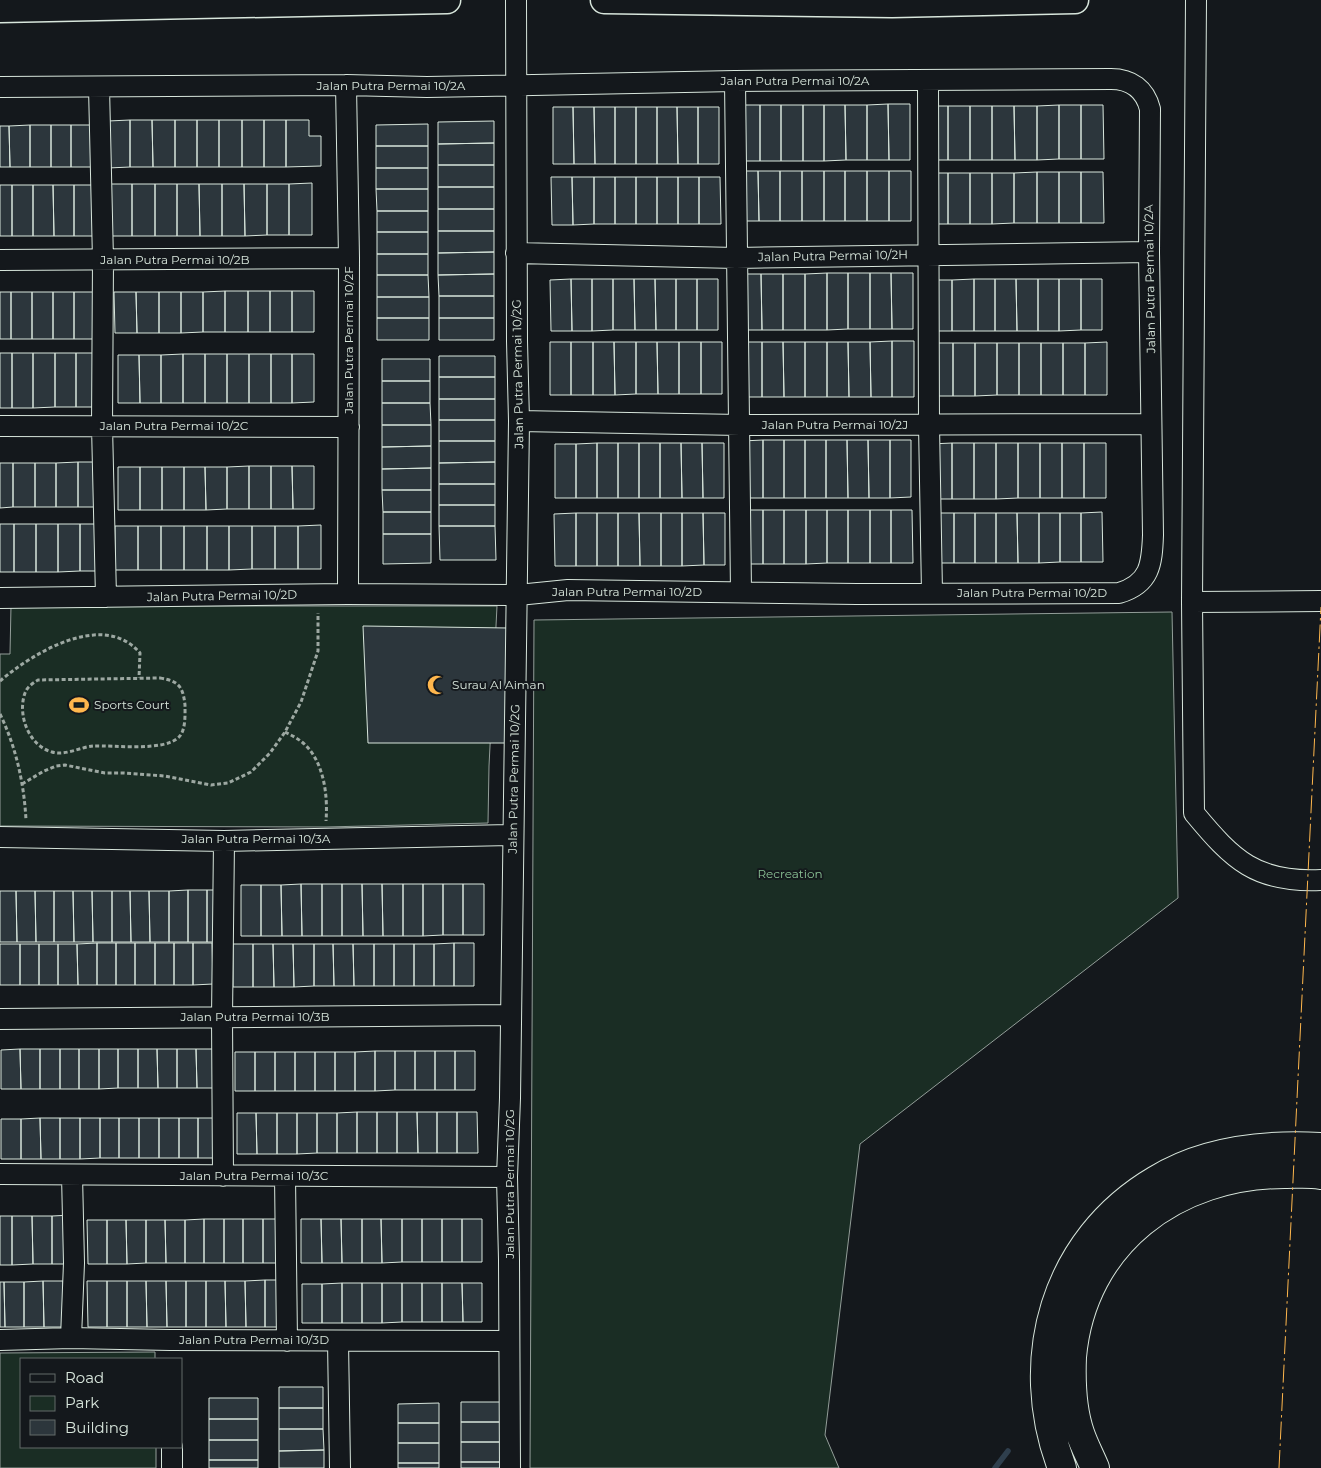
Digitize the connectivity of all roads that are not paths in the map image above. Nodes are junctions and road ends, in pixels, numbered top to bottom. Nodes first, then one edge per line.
1 (447, 0) edge
2 (516, 0) edge
3 (604, 0) edge
4 (1075, 0) edge
5 (1196, 0) edge
6 (1017, 1) edge
7 (806, 2) edge
8 (0, 9) edge
9 (928, 80) junction
10 (736, 81) junction
11 (346, 85) junction
12 (99, 86) junction
13 (516, 86) junction
14 (0, 87) edge
15 (1149, 252) junction
16 (516, 253) junction
17 (928, 254) junction
18 (349, 258) junction
19 (736, 258) junction
20 (0, 260) edge
21 (103, 260) junction
22 (519, 421) junction
23 (1151, 424) junction
24 (740, 425) junction
25 (929, 425) junction
26 (0, 426) edge
27 (102, 426) junction
28 (349, 427) junction
29 (1153, 535) joint
30 (741, 592) junction
31 (932, 593) junction
32 (348, 594) junction
33 (518, 595) junction
34 (106, 597) junction
35 (0, 598) edge
36 (1192, 602) junction
37 (1321, 602) edge
38 (512, 835) junction
39 (0, 837) edge
40 (224, 841) junction
41 (1321, 880) edge
42 (510, 1015) junction
43 (222, 1017) junction
44 (0, 1019) edge
45 (1321, 1147) edge
46 (0, 1174) edge
47 (72, 1175) junction
48 (1321, 1175) edge
49 (223, 1176) junction
50 (285, 1176) junction
51 (507, 1177) junction
52 (71, 1338) junction
53 (0, 1340) edge
54 (287, 1341) junction
55 (338, 1341) junction
56 (509, 1341) junction
57 (170, 1350) edge
58 (172, 1448) edge
59 (172, 1468) edge
60 (340, 1468) edge
61 (510, 1468) edge
62 (1062, 1468) edge
63 (1095, 1468) edge

1 - 8 main road
2 - 13 street, Jalan Putra Permai 10/2G
3 - 7 main road
4 - 6 main road
5 - 36 street
6 - 7 main road
9 - 10 street, Jalan Putra Permai 10/2A
9 - 15 street, Jalan Putra Permai 10/2A
9 - 17 street
10 - 13 street, Jalan Putra Permai 10/2A
10 - 19 street
11 - 12 street, Jalan Putra Permai 10/2A
11 - 13 street, Jalan Putra Permai 10/2A
11 - 18 street, Jalan Putra Permai 10/2F
12 - 14 street, Jalan Putra Permai 10/2A
12 - 21 street
13 - 16 street, Jalan Putra Permai 10/2G
15 - 17 street, Jalan Putra Permai 10/2H
15 - 23 street, Jalan Putra Permai 10/2A
16 - 19 street, Jalan Putra Permai 10/2H
16 - 22 street, Jalan Putra Permai 10/2G
17 - 19 street, Jalan Putra Permai 10/2H
17 - 25 street
18 - 21 street, Jalan Putra Permai 10/2B
18 - 28 street, Jalan Putra Permai 10/2F
19 - 24 street
20 - 21 street, Jalan Putra Permai 10/2B
21 - 27 street
22 - 24 street, Jalan Putra Permai 10/2J
22 - 33 street, Jalan Putra Permai 10/2G
23 - 25 street, Jalan Putra Permai 10/2J
23 - 29 street, Jalan Putra Permai 10/2A
24 - 25 street, Jalan Putra Permai 10/2J
24 - 30 street
25 - 31 street
26 - 27 street, Jalan Putra Permai 10/2C
27 - 28 street, Jalan Putra Permai 10/2C
27 - 34 street
28 - 32 street, Jalan Putra Permai 10/2F
29 - 31 street, Jalan Putra Permai 10/2D
30 - 31 street, Jalan Putra Permai 10/2D
30 - 33 street, Jalan Putra Permai 10/2D
32 - 33 street, Jalan Putra Permai 10/2D
32 - 34 street, Jalan Putra Permai 10/2D
33 - 38 street, Jalan Putra Permai 10/2G
34 - 35 street, Jalan Putra Permai 10/2D
36 - 37 street
36 - 41 street
38 - 40 street, Jalan Putra Permai 10/3A
38 - 42 street, Jalan Putra Permai 10/2G
39 - 40 street, Jalan Putra Permai 10/3A
40 - 43 street
42 - 43 street, Jalan Putra Permai 10/3B
42 - 51 street, Jalan Putra Permai 10/2G
43 - 44 street, Jalan Putra Permai 10/3B
43 - 49 street
45 - 62 highway
46 - 47 street, Jalan Putra Permai 10/3C
47 - 49 street, Jalan Putra Permai 10/3C
47 - 52 street
48 - 63 highway
49 - 50 street, Jalan Putra Permai 10/3C
50 - 51 street, Jalan Putra Permai 10/3C
50 - 54 street
51 - 56 street, Jalan Putra Permai 10/2G
52 - 53 street, Jalan Putra Permai 10/3D
52 - 57 street, Jalan Putra Permai 10/3D
54 - 55 street, Jalan Putra Permai 10/3D
54 - 57 street, Jalan Putra Permai 10/3D
55 - 56 street, Jalan Putra Permai 10/3D
55 - 60 street
56 - 61 street, Jalan Putra Permai 10/2G
58 - 59 street

